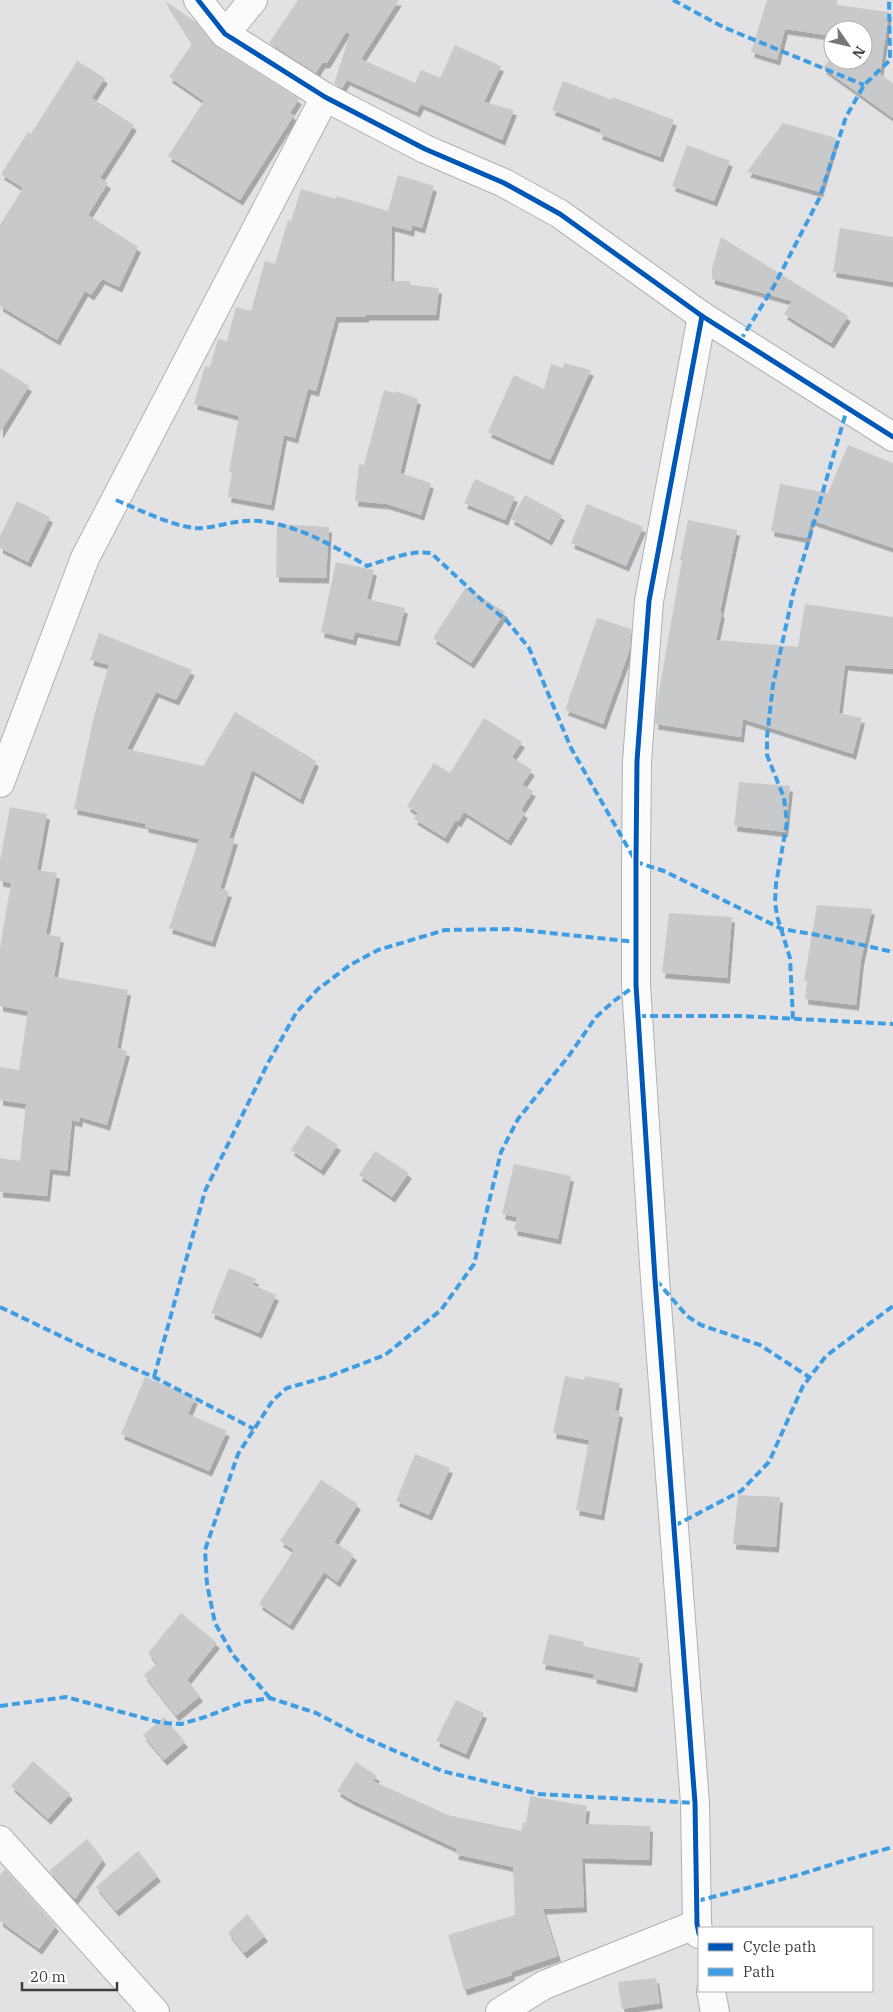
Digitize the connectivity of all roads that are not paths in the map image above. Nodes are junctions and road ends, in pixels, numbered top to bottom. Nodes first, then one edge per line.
1 (198, 0) edge
2 (253, 0) edge
3 (225, 34) junction
4 (326, 97) junction
5 (702, 316) junction
6 (893, 437) edge
7 (0, 783) edge
8 (0, 1840) edge
9 (698, 1929) edge
10 (711, 1992) edge
11 (155, 2012) edge
12 (500, 2012) edge
13 (716, 2012) edge

1 - 3 street
2 - 3 street
3 - 4 street
4 - 5 street
4 - 7 street
5 - 6 street
5 - 9 street
8 - 11 street
9 - 12 street
10 - 13 street

